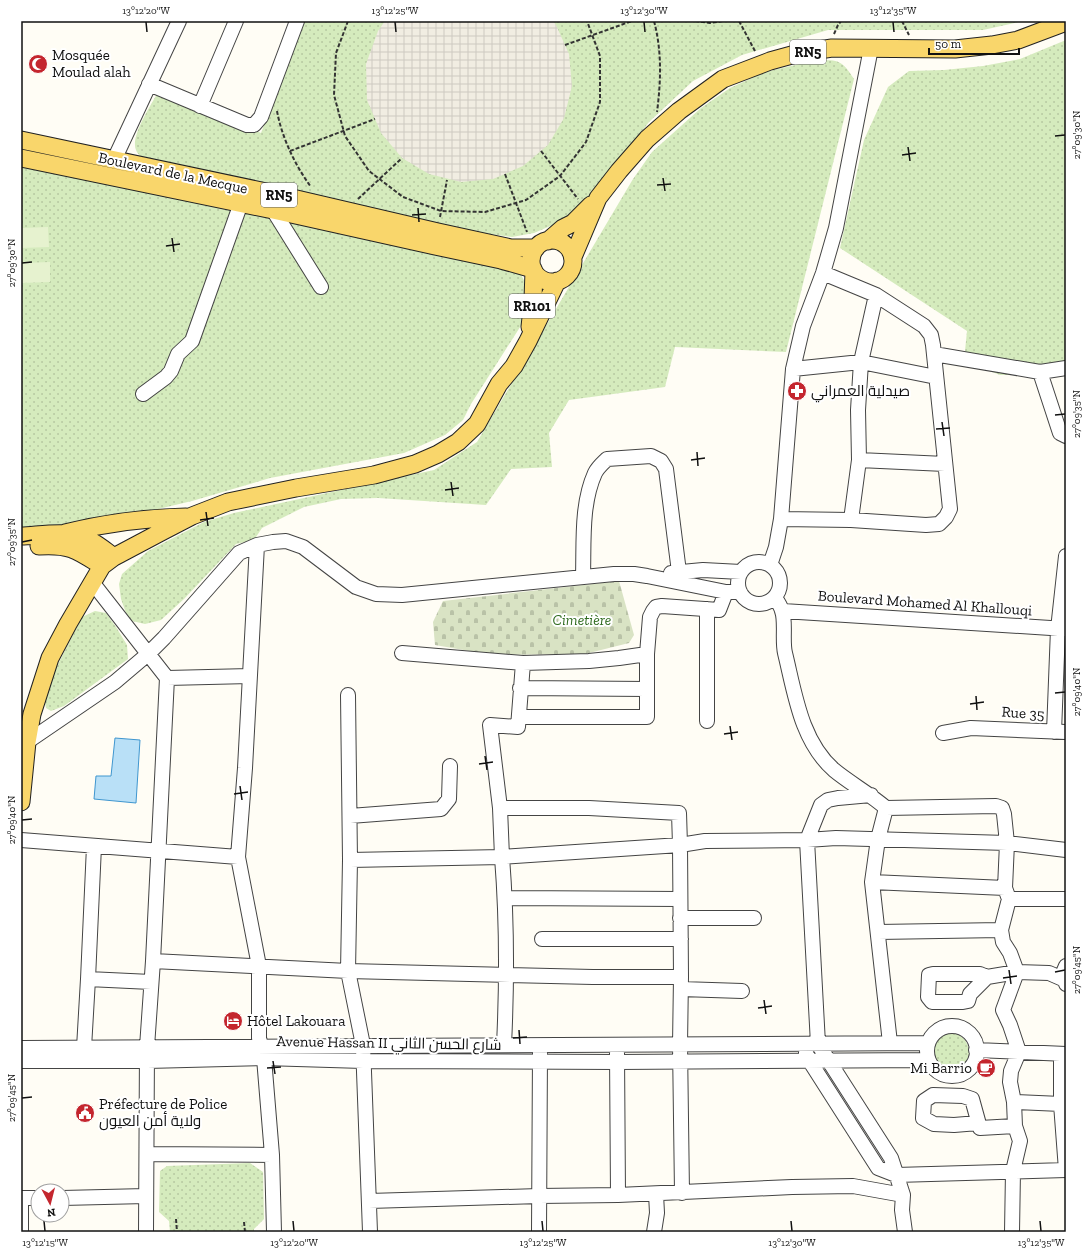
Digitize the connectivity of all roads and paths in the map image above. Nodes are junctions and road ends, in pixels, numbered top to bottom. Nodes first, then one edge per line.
1 (179, 21) edge
2 (236, 21) edge
3 (297, 21) edge
4 (348, 21) edge
5 (587, 21) edge
6 (632, 21) edge
7 (654, 21) edge
8 (695, 21) edge
9 (723, 21) edge
10 (739, 21) edge
11 (1066, 22) edge
12 (592, 35) junction
13 (565, 45) dead end
14 (871, 48) junction
15 (754, 51) dead end
16 (149, 84) junction
17 (200, 106) junction
18 (277, 108) dead end
19 (656, 117) dead end
20 (375, 119) dead end
21 (344, 131) junction
22 (21, 140) edge
23 (290, 151) junction
24 (541, 151) dead end
25 (21, 158) edge
26 (402, 158) dead end
27 (112, 160) junction
28 (94, 173) junction
29 (505, 174) dead end
30 (560, 176) junction
31 (120, 179) junction
32 (379, 179) junction
33 (447, 180) dead end
34 (312, 188) dead end
35 (598, 198) junction
36 (580, 202) dead end
37 (241, 203) junction
38 (354, 203) dead end
39 (516, 203) junction
40 (273, 210) junction
41 (441, 211) junction
42 (527, 232) dead end
43 (436, 239) junction
44 (542, 244) junction
45 (572, 257) junction
46 (533, 270) junction
47 (823, 273) junction
48 (557, 281) junction
49 (321, 287) dead end
50 (876, 295) junction
51 (528, 341) junction
52 (934, 354) junction
53 (861, 362) junction
54 (1066, 368) edge
55 (793, 369) junction
56 (1040, 372) junction
57 (936, 377) junction
58 (143, 394) dead end
59 (1066, 436) edge
60 (859, 460) junction
61 (945, 464) junction
62 (192, 516) junction
63 (781, 519) junction
64 (851, 520) junction
65 (65, 533) junction
66 (26, 542) edge
67 (257, 545) junction
68 (1066, 556) edge
69 (108, 562) junction
70 (770, 565) junction
71 (679, 572) junction
72 (741, 572) junction
73 (583, 576) junction
74 (647, 576) junction
75 (92, 582) junction
76 (733, 592) junction
77 (775, 597) junction
78 (707, 609) junction
79 (783, 611) junction
80 (1062, 629) edge
81 (402, 653) dead end
82 (148, 654) junction
83 (647, 654) junction
84 (523, 662) junction
85 (250, 676) junction
86 (167, 678) junction
87 (520, 688) junction
88 (647, 689) junction
89 (348, 695) dead end
90 (519, 717) junction
91 (707, 721) dead end
92 (1060, 732) edge
93 (943, 733) dead end
94 (27, 742) junction
95 (450, 766) dead end
96 (871, 795) junction
97 (21, 802) edge
98 (500, 808) junction
99 (886, 808) junction
100 (350, 816) junction
101 (878, 839) junction
102 (21, 840) edge
103 (807, 840) junction
104 (1007, 843) junction
105 (680, 845) junction
106 (94, 846) junction
107 (158, 850) junction
108 (1066, 850) edge
109 (238, 857) junction
110 (502, 857) junction
111 (350, 860) junction
112 (872, 882) junction
113 (1007, 893) junction
114 (505, 898) junction
115 (680, 899) junction
116 (1066, 899) edge
117 (680, 918) junction
118 (754, 918) dead end
119 (1001, 930) junction
120 (878, 932) junction
121 (542, 939) dead end
122 (680, 939) junction
123 (153, 960) junction
124 (259, 966) junction
125 (1066, 966) edge
126 (348, 971) junction
127 (1017, 972) junction
128 (506, 975) junction
129 (987, 977) dead end
130 (88, 979) junction
131 (151, 982) junction
132 (1065, 982) edge
133 (681, 983) junction
134 (742, 991) dead end
135 (890, 1043) junction
136 (928, 1043) junction
137 (803, 1044) junction
138 (818, 1044) junction
139 (363, 1045) junction
140 (504, 1045) junction
141 (540, 1045) junction
142 (617, 1045) junction
143 (680, 1045) junction
144 (21, 1048) edge
145 (84, 1048) junction
146 (976, 1050) junction
147 (263, 1052) junction
148 (1018, 1052) junction
149 (147, 1054) junction
150 (1064, 1054) edge
151 (809, 1060) junction
152 (828, 1060) junction
153 (928, 1060) junction
154 (21, 1061) edge
155 (363, 1061) junction
156 (540, 1062) junction
157 (618, 1062) junction
158 (680, 1062) junction
159 (1014, 1102) junction
160 (1061, 1104) junction
161 (978, 1123) dead end
162 (1014, 1126) junction
163 (147, 1154) junction
164 (272, 1155) junction
165 (1066, 1170) edge
166 (1013, 1171) junction
167 (896, 1175) junction
168 (682, 1193) junction
169 (656, 1194) junction
170 (618, 1195) junction
171 (903, 1195) junction
172 (146, 1196) junction
173 (539, 1196) junction
174 (21, 1198) edge
175 (70, 1198) edge
176 (369, 1201) junction
177 (176, 1219) dead end
178 (244, 1222) dead end
179 (21, 1232) edge
180 (146, 1232) edge
181 (177, 1232) edge
182 (244, 1232) edge
183 (274, 1232) edge
184 (370, 1232) edge
185 (539, 1232) edge
186 (654, 1232) edge
187 (905, 1232) edge
188 (1012, 1232) edge

1 - 16 street
2 - 17 street
3 - 17 street
4 - 21 path
5 - 12 path
6 - 12 path
7 - 19 path
8 - 9 path
10 - 15 path
11 - 14 main road, RN5
12 - 13 path
12 - 30 path
14 - 35 main road, RN5
14 - 47 street
16 - 17 street
16 - 27 street
18 - 23 path
20 - 21 path
21 - 23 path
21 - 32 path
22 - 27 main road, Boulevard de la Mecque / RN5
23 - 34 path
24 - 30 path
25 - 28 main road, Boulevard de la Mecque / RN5
26 - 32 path
27 - 28 main road
27 - 31 main road
27 - 43 main road, Boulevard de la Mecque / RN5
28 - 31 main road, Boulevard de la Mecque / RN5
29 - 39 path
30 - 36 path
30 - 39 path
31 - 37 main road, Boulevard de la Mecque / RN5
32 - 38 path
32 - 41 path
33 - 41 path
35 - 44 main road, RN5
35 - 45 main road, RN5
37 - 40 main road, Boulevard de la Mecque / RN5
37 - 58 street
39 - 41 path
39 - 42 path
40 - 43 main road, Boulevard de la Mecque / RN5
40 - 49 street
41 - 43 path
43 - 44 main road, Boulevard de la Mecque / RN5
43 - 46 main road, Boulevard de la Mecque / RN5
44 - 45 main road, RN5
44 - 46 main road
45 - 48 main road, RN5
46 - 48 main road, RN5
46 - 51 main road, RR101
47 - 50 street
47 - 55 street
48 - 51 main road, RR101
50 - 52 street
50 - 53 street
51 - 62 main road, RR101
52 - 56 street
52 - 57 street
53 - 55 street
53 - 57 street
53 - 60 street
54 - 56 street
55 - 63 street
56 - 59 street
57 - 61 street
60 - 61 street
60 - 64 street
61 - 64 street
62 - 65 main road
62 - 69 main road, RR101
63 - 64 street
63 - 70 street
65 - 66 main road
65 - 69 main road
66 - 69 main road
67 - 73 street
67 - 82 street
67 - 85 street
68 - 80 street
69 - 75 main road
70 - 72 street
70 - 77 street
71 - 72 street
71 - 73 street
71 - 74 street
72 - 76 street
73 - 74 street
74 - 76 street
75 - 82 street
75 - 94 main road
76 - 77 street
76 - 78 street
77 - 79 street
78 - 83 street
78 - 91 street
79 - 80 street, Boulevard Mohamed Al Khallouqi
79 - 96 street
80 - 92 street
81 - 84 street
82 - 86 street
82 - 94 street
83 - 84 street
83 - 88 street
84 - 87 street
85 - 86 street
85 - 109 street
86 - 107 street
87 - 88 street
87 - 90 street
88 - 90 street
89 - 100 street
90 - 98 street
92 - 93 street, Rue 35
94 - 97 main road
95 - 100 street
96 - 99 street
96 - 103 street
98 - 105 street
98 - 110 street
99 - 101 street
99 - 104 street
100 - 111 street
101 - 103 street
101 - 104 street
101 - 112 street
102 - 106 street
103 - 105 street
103 - 138 street
104 - 108 street
104 - 113 street
105 - 110 street
105 - 115 street
106 - 107 street
106 - 130 street
107 - 109 street
107 - 123 street
109 - 124 street
110 - 111 street
110 - 114 street
111 - 126 street
112 - 113 street
112 - 120 street
113 - 116 street
113 - 119 street
114 - 115 street
114 - 128 street
115 - 117 street
117 - 118 street
117 - 122 street
119 - 120 street
119 - 127 street
120 - 135 street
121 - 122 street
122 - 133 street
123 - 124 street
123 - 131 street
124 - 126 street
124 - 147 street
125 - 132 street
126 - 128 street
126 - 139 street
127 - 129 street
127 - 132 street
127 - 148 street
128 - 133 street
128 - 140 street
130 - 131 street
130 - 145 street
131 - 149 street
133 - 134 street
133 - 143 street
135 - 136 street, Avenue Hassan II شارع الحسن الثاني
135 - 138 street, Avenue Hassan II شارع الحسن الثاني
136 - 146 street
136 - 153 street
137 - 138 street, Avenue Hassan II شارع الحسن الثاني
137 - 143 street, Avenue Hassan II شارع الحسن الثاني
137 - 151 street
138 - 152 street
139 - 140 street, Avenue Hassan II شارع الحسن الثاني
139 - 147 street, Avenue Hassan II شارع الحسن الثاني
139 - 155 street
140 - 141 street, Avenue Hassan II شارع الحسن الثاني
141 - 142 street, Avenue Hassan II شارع الحسن الثاني
141 - 156 street
142 - 143 street, Avenue Hassan II شارع الحسن الثاني
142 - 157 street
143 - 158 street
144 - 145 street, Avenue Hassan II شارع الحسن الثاني
145 - 149 street, Avenue Hassan II شارع الحسن الثاني
146 - 148 street
146 - 153 street
147 - 149 street, Avenue Hassan II شارع الحسن الثاني
147 - 155 street, Avenue Hassan II شارع الحسن الثاني
147 - 164 street
148 - 150 street
148 - 159 street
149 - 154 street, Avenue Hassan II شارع الحسن الثاني
149 - 163 street
150 - 160 street
151 - 152 street, Avenue Hassan II شارع الحسن الثاني
151 - 158 street, Avenue Hassan II شارع الحسن الثاني
151 - 167 street
152 - 153 street, Avenue Hassan II شارع الحسن الثاني
152 - 167 street
155 - 156 street, Avenue Hassan II شارع الحسن الثاني
155 - 176 street
156 - 157 street, Avenue Hassan II شارع الحسن الثاني
156 - 173 street
157 - 158 street, Avenue Hassan II شارع الحسن الثاني
157 - 170 street
158 - 168 street
159 - 160 street
159 - 162 street
160 - 165 street
161 - 162 street
162 - 166 street
163 - 164 street
163 - 172 street
164 - 183 street
165 - 166 street
166 - 167 street
166 - 188 street
167 - 171 street
168 - 169 street
168 - 171 street
169 - 170 street
169 - 186 street
170 - 173 street
171 - 187 street
172 - 175 street
172 - 180 street
173 - 176 street
173 - 185 street
174 - 179 street
176 - 184 street
177 - 181 path
178 - 182 path

